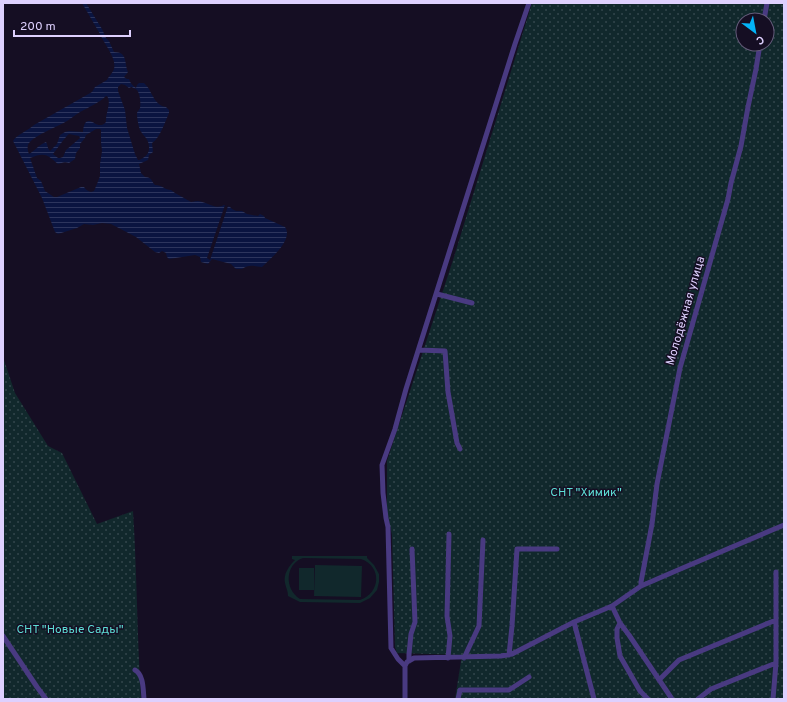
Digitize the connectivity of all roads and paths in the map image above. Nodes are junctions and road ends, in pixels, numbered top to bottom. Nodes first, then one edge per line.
1 (529, 3) edge
2 (759, 52) edge
3 (437, 294) junction
4 (472, 303) dead end
5 (419, 350) junction
6 (460, 449) dead end
7 (784, 525) edge
8 (449, 534) dead end
9 (483, 540) dead end
10 (412, 549) dead end
11 (557, 549) dead end
12 (776, 572) dead end
13 (641, 586) junction
14 (612, 606) junction
15 (776, 620) junction
16 (574, 622) junction
17 (620, 623) junction
18 (3, 636) edge
19 (509, 655) junction
20 (448, 658) junction
21 (464, 658) junction
22 (409, 661) junction
23 (776, 663) junction
24 (405, 666) junction
25 (135, 670) dead end
26 (529, 677) dead end
27 (659, 680) junction
28 (46, 699) edge
29 (144, 699) edge
30 (405, 699) edge
31 (458, 699) edge
32 (594, 699) edge
33 (648, 699) edge
34 (672, 699) edge
35 (698, 699) edge
36 (773, 699) edge

1 - 3 street
2 - 13 street, Молодёжная улица
3 - 4 street
3 - 5 street
5 - 6 street
5 - 24 street
7 - 13 street
8 - 20 street
9 - 21 street
10 - 22 street
11 - 19 street
12 - 15 street
13 - 14 street
14 - 16 street
14 - 17 street
15 - 23 street
15 - 27 street
16 - 19 street
16 - 32 street
17 - 27 street
17 - 33 street
18 - 28 street
19 - 21 street
20 - 21 street
20 - 22 street
22 - 24 street
23 - 35 street
23 - 36 street
24 - 30 street
25 - 29 street
26 - 31 street
27 - 34 street

